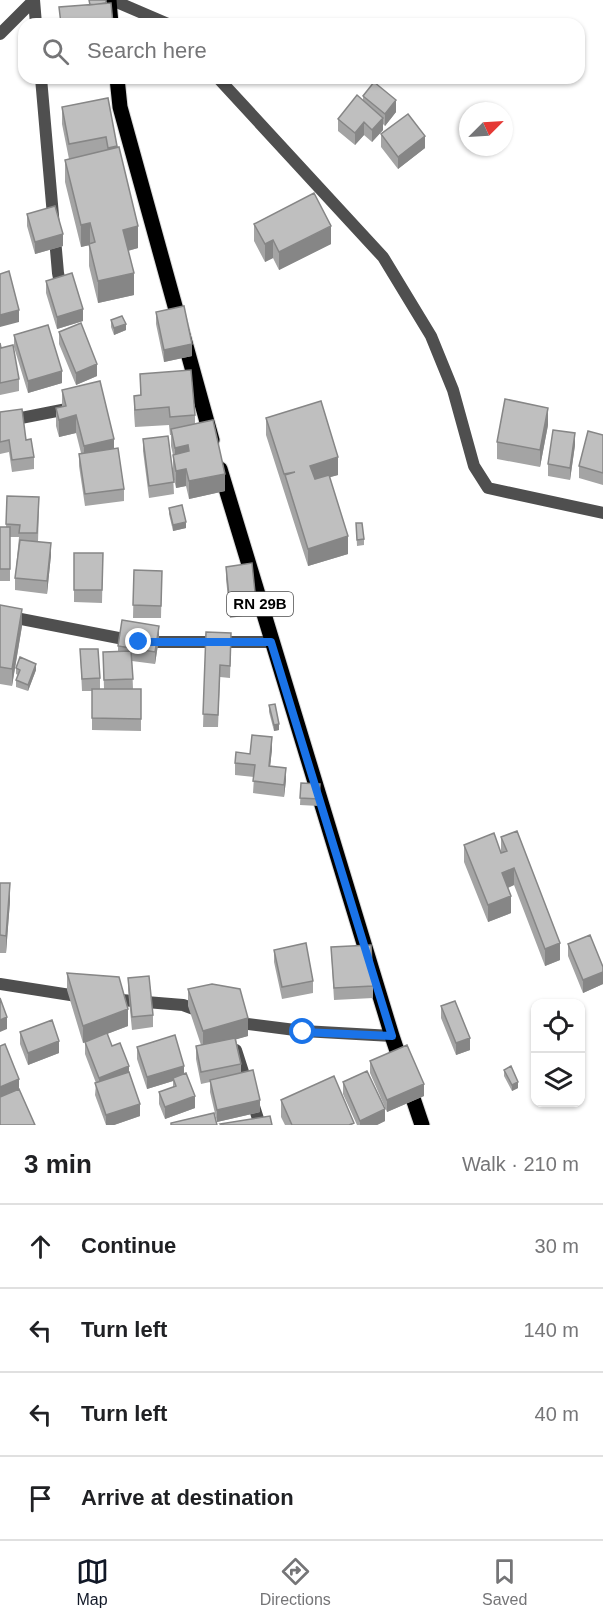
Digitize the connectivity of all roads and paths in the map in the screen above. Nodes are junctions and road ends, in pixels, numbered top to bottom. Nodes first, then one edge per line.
1 (34, 0) edge
2 (110, 0) edge
3 (36, 18) edge
4 (111, 18) edge
5 (154, 18) edge
6 (0, 34) edge
7 (42, 84) edge
8 (118, 84) edge
9 (224, 84) edge
10 (66, 306) edge
11 (88, 405) edge
12 (0, 422) edge
13 (603, 513) edge
14 (0, 615) edge
15 (271, 642) junction
16 (0, 984) edge
17 (226, 1026) junction
18 (392, 1036) junction
19 (260, 1125) edge
20 (421, 1125) edge

1 - 3 street
1 - 6 street
2 - 4 main road
2 - 5 street
7 - 10 street
8 - 15 main road, RN 29B
9 - 13 street
11 - 12 street
14 - 15 street
15 - 18 main road, RN 29B
16 - 17 street
17 - 18 street
17 - 19 street
18 - 20 main road, RN 29B

